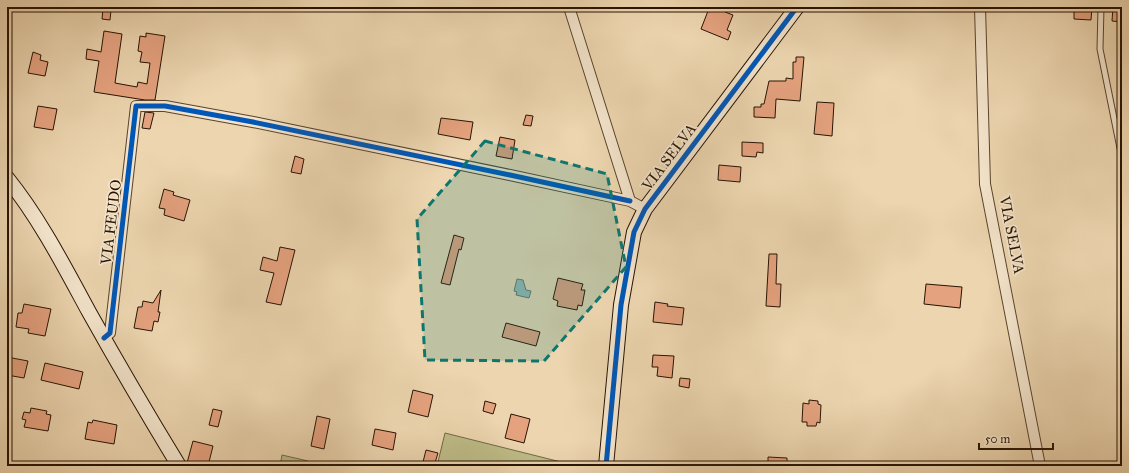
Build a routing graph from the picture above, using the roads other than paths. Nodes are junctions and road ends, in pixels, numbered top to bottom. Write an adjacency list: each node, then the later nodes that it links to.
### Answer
1 (569, 7): 7 (street)
2 (798, 7): 8 (street, VIA SELVA)
3 (980, 7): 12 (street, VIA SELVA)
4 (1101, 7): 5 (lane)
5 (1122, 158)
6 (7, 178): 9 (street)
7 (630, 201): 8 (street); 9 (street, VIA FEUDO)
8 (645, 209): 11 (street, VIA SELVA)
9 (104, 338): 10 (street)
10 (179, 466)
11 (606, 466)
12 (1040, 466)

